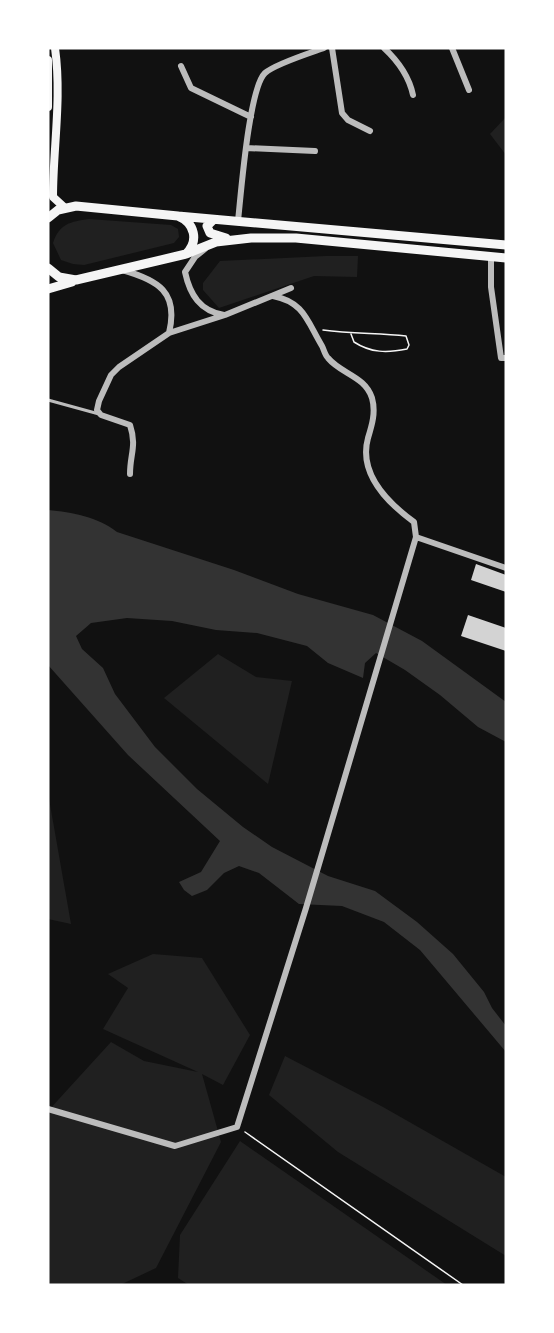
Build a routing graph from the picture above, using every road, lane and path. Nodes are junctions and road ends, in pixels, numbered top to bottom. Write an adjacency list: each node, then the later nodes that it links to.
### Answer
1 (54, 48): 15 (main road)
2 (324, 48): 11 (street)
3 (332, 48): 12 (street)
4 (384, 48): 9 (street)
5 (452, 48): 8 (street)
6 (48, 60): 10 (main road)
7 (181, 66): 11 (street)
8 (469, 90)
9 (413, 95)
10 (48, 107)
11 (251, 117): 13 (street)
12 (370, 131)
13 (246, 148): 14 (street); 20 (street)
14 (315, 151)
15 (50, 200): 16 (main road)
16 (64, 208): 17 (main road); 18 (main road)
17 (178, 216): 19 (main road); 24 (main road)
18 (48, 218)
19 (213, 220): 20 (main road); 21 (main road)
20 (238, 221): 23 (main road)
21 (232, 239): 22 (main road); 25 (main road)
22 (216, 242): 24 (main road); 33 (street)
23 (506, 246)
24 (186, 254): 28 (main road)
25 (491, 256): 26 (main road); 37 (street)
26 (506, 258)
27 (48, 268): 29 (main road)
28 (121, 270): 29 (main road); 35 (street)
29 (76, 280): 31 (main road)
30 (291, 288): 32 (street)
31 (48, 289)
32 (273, 296): 33 (street); 34 (street)
33 (225, 315): 35 (street)
34 (311, 328): 36 (path); 41 (street)
35 (169, 333): 39 (street)
36 (351, 334): 36 (path)
37 (506, 358)
38 (48, 400): 39 (lane)
39 (101, 415): 40 (street)
40 (130, 474)
41 (416, 537): 42 (street); 44 (street)
42 (506, 568)
43 (48, 1109): 44 (street)
44 (237, 1127): 45 (path)
45 (463, 1285)

